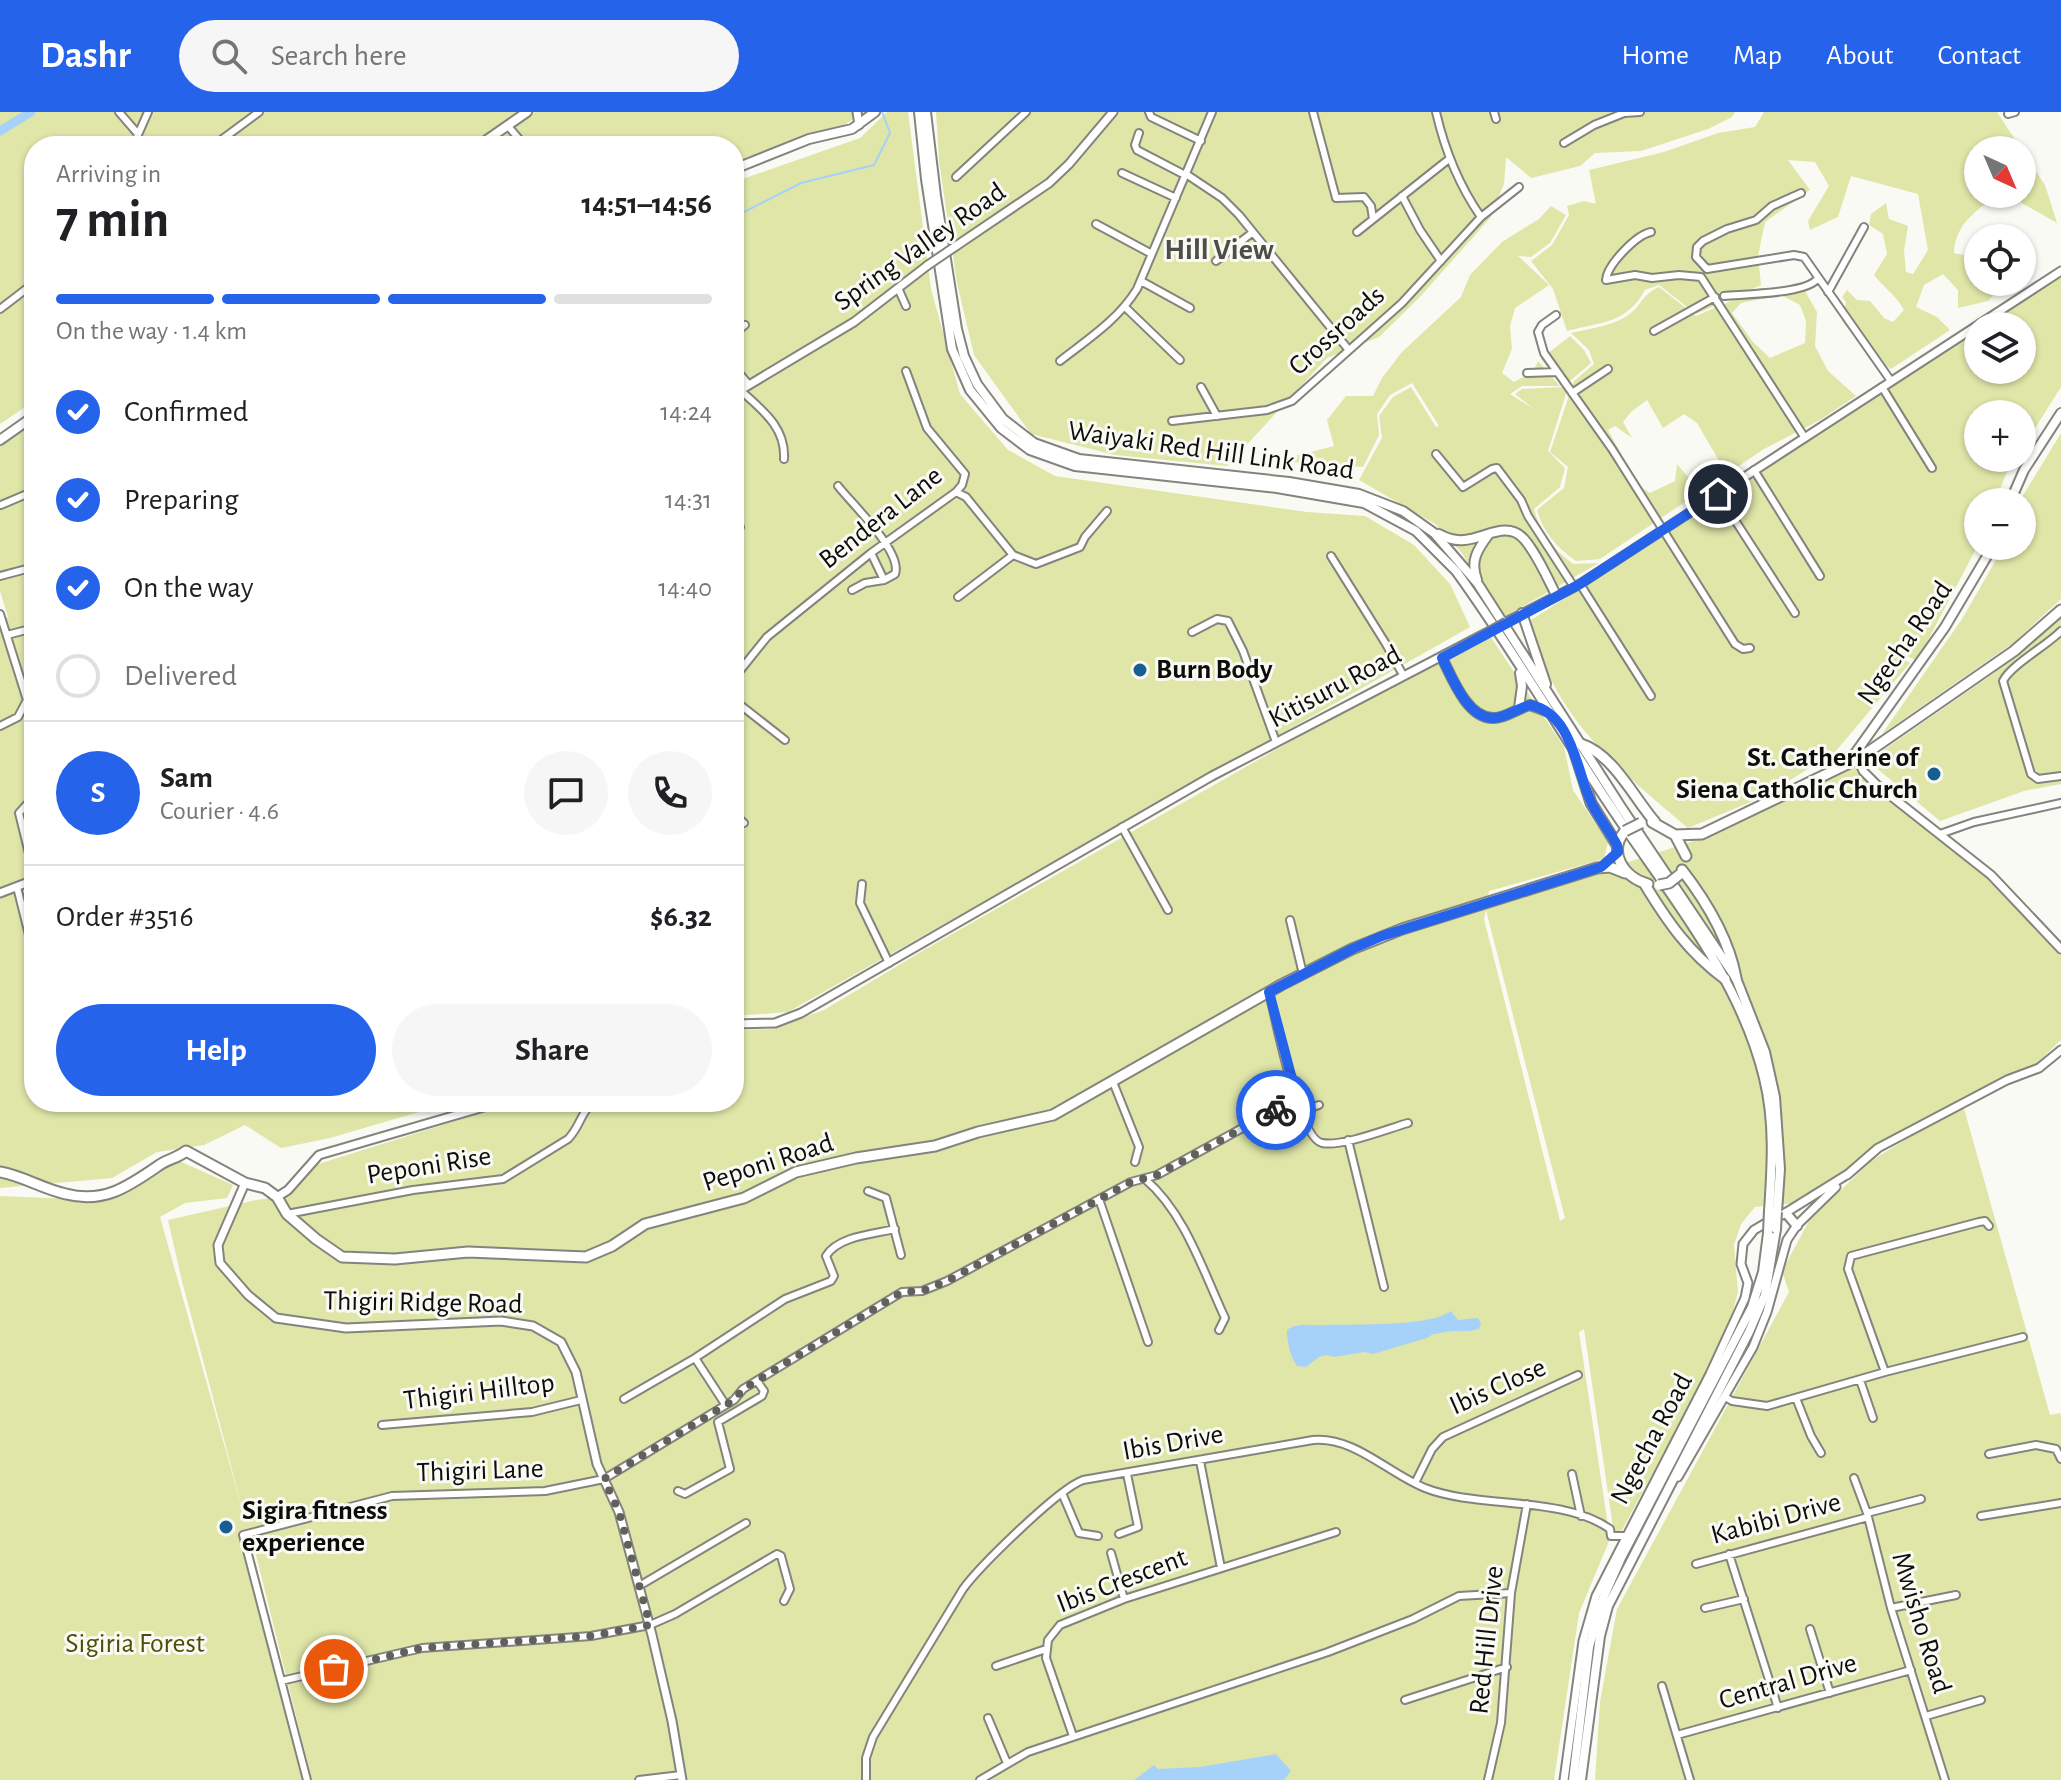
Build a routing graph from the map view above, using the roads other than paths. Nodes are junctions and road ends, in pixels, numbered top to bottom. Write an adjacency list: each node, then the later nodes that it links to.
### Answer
1 (119, 112): 19 (street)
2 (148, 112): 19 (street)
3 (259, 112): 20 (street)
4 (527, 112): 16 (main road)
5 (857, 112): 17 (street)
6 (875, 112): 17 (main road)
7 (919, 112): 117 (main road, Waiyaki Red Hill Link Road)
8 (926, 112): 91 (main road, Waiyaki Red Hill Link Road)
9 (1026, 112): 29 (street)
10 (1113, 112): 47 (street, Spring Valley Road, bridge)
11 (1149, 112): 23 (street)
12 (1212, 112): 23 (street)
13 (1313, 112): 35 (street)
14 (1436, 112): 25 (street)
15 (1640, 112): 24 (street)
16 (507, 125): 21 (main road); 22 (street)
17 (859, 125): 26 (main road)
18 (1139, 133): 28 (street)
19 (138, 134)
20 (227, 136)
21 (492, 136)
22 (516, 136)
23 (1201, 141): 28 (street)
24 (1564, 143)
25 (1449, 159): 32 (street); 34 (street)
26 (744, 165)
27 (1122, 173): 33 (street)
28 (1185, 174): 33 (street); 38 (street)
29 (956, 177)
30 (1519, 187): 34 (street, Crossroads)
31 (1801, 193): 45 (street)
32 (1402, 196): 35 (street); 43 (street)
33 (1176, 198): 41 (street)
34 (1481, 217): 43 (street, Crossroads)
35 (1373, 219): 39 (street)
36 (1096, 224): 41 (street)
37 (1864, 227): 49 (street)
38 (1253, 232): 42 (street); 58 (street)
39 (1357, 232)
40 (1651, 232): 51 (street)
41 (1150, 253): 46 (street)
42 (1216, 261)
43 (1441, 261): 58 (street, Crossroads)
44 (2061, 271): 66 (street, Kitisuru Road)
45 (1818, 278): 49 (street); 50 (street)
46 (1141, 281): 54 (street); 55 (street)
47 (898, 288): 52 (street); 67 (street, Spring Valley Road)
48 (24, 290): 53 (street)
49 (1828, 292): 66 (street)
50 (1724, 296)
51 (1715, 297): 57 (street); 77 (street)
52 (906, 306)
53 (1, 307)
54 (1125, 307): 59 (street); 60 (street)
55 (1190, 308)
56 (1556, 315): 63 (street)
57 (1654, 331)
58 (1348, 349): 74 (street, Crossroads)
59 (1180, 360)
60 (1060, 361)
61 (1608, 369): 71 (street)
62 (906, 371): 85 (street, Bendera Lane)
63 (1557, 372): 64 (street); 71 (street)
64 (1527, 373)
65 (744, 379): 67 (street)
66 (1891, 381): 69 (street, Kitisuru Road)
67 (749, 385): 70 (street, Spring Valley Road)
68 (1201, 387): 74 (street)
69 (1882, 387): 77 (street, Kitisuru Road); 81 (street)
70 (744, 388)
71 (1572, 393): 90 (street)
72 (744, 398): 80 (street)
73 (2061, 413): 84 (main road)
74 (1217, 416): 75 (street, Crossroads)
75 (1172, 421)
76 (24, 423): 78 (main road)
77 (1805, 438): 82 (street, Kitisuru Road)
78 (0, 440)
79 (1436, 454): 103 (street)
80 (784, 459)
81 (1932, 468)
82 (1754, 470): 86 (street, Kitisuru Road); 100 (street)
83 (838, 486): 93 (street)
84 (2016, 488)
85 (956, 492): 93 (street, Bendera Lane); 95 (street)
86 (1718, 494): 90 (street, Kitisuru Road); 109 (street)
87 (24, 495): 88 (street)
88 (1, 505)
89 (1107, 511): 95 (street)
90 (1664, 529): 103 (street, Kitisuru Road); 115 (street)
91 (1434, 533): 92 (main road); 102 (main road, Waiyaki Red Hill Link Road)
92 (1489, 534): 102 (main road); 105 (main road)
93 (887, 544): 94 (street, Bendera Lane); 101 (street)
94 (871, 553): 101 (street); 118 (street, Bendera Lane)
95 (1013, 555): 106 (street)
96 (1331, 556): 119 (street)
97 (1985, 560): 131 (main road, Ngecha Road)
98 (24, 570): 99 (street)
99 (0, 576)
100 (1820, 576)
101 (884, 580): 104 (street)
102 (1478, 584): 121 (main road, Waiyaki Red Hill Link Road)
103 (1577, 585): 105 (street, Kitisuru Road); 122 (street)
104 (852, 590)
105 (1556, 595): 108 (street, Kitisuru Road)
106 (958, 597)
107 (2061, 610): 131 (main road)
108 (1522, 613): 116 (street, Kitisuru Road, bridge); 121 (main road)
109 (1795, 613)
110 (0, 614): 114 (street)
111 (24, 631): 114 (street)
112 (2061, 631): 132 (street)
113 (1192, 632): 129 (street)
114 (7, 635): 120 (street)
115 (1750, 648)
116 (1442, 658): 119 (street, Kitisuru Road); 125 (main road)
117 (1518, 665): 125 (main road); 126 (main road, Waiyaki Red Hill Link Road)
118 (744, 666)
119 (1403, 675): 129 (street, Kitisuru Road)
120 (24, 690)
121 (1549, 696): 130 (main road, Waiyaki Red Hill Link Road)
122 (1651, 696)
123 (24, 706): 127 (street)
124 (744, 708): 128 (street)
125 (1519, 708): 126 (main road)
126 (1550, 712): 130 (main road, Waiyaki Red Hill Link Road)
127 (0, 726)
128 (785, 740)
129 (1276, 742): 136 (street, Kitisuru Road)
130 (1577, 746): 135 (main road); 141 (main road); 157 (main road, Waiyaki Red Hill Link Road); 158 (main road, Waiyaki Red Hill Link Road)
131 (1853, 760): 138 (main road); 139 (street)
132 (2061, 776)
133 (2061, 803): 139 (street)
134 (24, 807): 137 (street)
135 (1655, 822): 140 (main road); 141 (main road, bridge)
136 (1122, 827): 151 (street); 155 (street, Kitisuru Road)
137 (24, 833)
138 (1702, 834): 140 (main road); 142 (main road)
139 (1940, 834): 154 (street)
140 (1675, 835): 142 (main road)
141 (1618, 849): 143 (main road, Peponi Road); 145 (main road)
142 (1686, 856): 144 (main road)
143 (1601, 867): 145 (main road); 156 (main road, Peponi Road)
144 (1681, 872): 146 (main road, bridge); 157 (main road)
145 (1625, 873): 146 (main road)
146 (1644, 883): 158 (main road)
147 (24, 884): 149 (street)
148 (862, 884): 155 (street)
149 (17, 887): 150 (street); 152 (street)
150 (0, 893)
151 (1168, 910)
152 (24, 915)
153 (1290, 920): 156 (street)
154 (2061, 949)
155 (889, 963): 160 (street, Kitisuru Road)
156 (1303, 974): 159 (main road, Peponi Road)
157 (1736, 978): 178 (main road, Waiyaki Red Hill Link Road)
158 (1725, 979): 178 (main road, Waiyaki Red Hill Link Road)
159 (1269, 992): 162 (main road, Peponi Road); 163 (street)
160 (744, 1024)
161 (2061, 1050): 172 (street, Ngecha Road)
162 (1113, 1082): 170 (street); 179 (main road, Peponi Road)
163 (1297, 1098): 165 (street); 173 (street)
164 (1319, 1105): 165 (street)
165 (1301, 1111): 169 (street)
166 (467, 1112): 176 (street)
167 (585, 1112): 179 (street, Peponi Rise)
168 (1408, 1123): 169 (street)
169 (1348, 1140): 184 (street)
170 (1135, 1162)
171 (0, 1172): 174 (main road)
172 (1848, 1174): 178 (street, Ngecha Road); 180 (street, Ngecha Road)
173 (1145, 1179): 177 (street); 186 (street)
174 (245, 1183): 176 (main road); 197 (street, Thigiri Ridge Road)
175 (868, 1191): 182 (street)
176 (277, 1197): 179 (main road, Peponi Road)
177 (1099, 1199): 188 (street); 193 (street)
178 (1777, 1212): 180 (main road); 185 (main road, bridge); 205 (street, Ngecha Road)
179 (287, 1214)
180 (1797, 1226): 194 (street, Ngecha Road)
181 (1989, 1226): 190 (street)
182 (895, 1229): 183 (street); 189 (street)
183 (901, 1255)
184 (1384, 1287)
185 (1756, 1307): 205 (main road); 212 (main road)
186 (1219, 1330)
187 (2023, 1337): 190 (street)
188 (1148, 1342)
189 (695, 1358): 196 (street); 198 (street)
190 (1885, 1372): 192 (street)
191 (1578, 1375): 210 (street, Ibis Close)
192 (1860, 1380): 195 (street); 199 (street)
193 (757, 1381): 198 (street); 211 (street)
194 (1725, 1397): 195 (street); 212 (street, Ngecha Road)
195 (1796, 1398): 201 (street)
196 (624, 1399)
197 (581, 1400): 200 (street, Thigiri Hilltop); 209 (street, Thigiri Ridge Road)
198 (725, 1404): 209 (street)
199 (1873, 1418)
200 (382, 1425)
201 (1821, 1453)
202 (1989, 1454): 203 (street)
203 (2061, 1459)
204 (1200, 1461): 206 (street, Ibis Drive); 210 (street, Ibis Drive); 230 (street, Ibis Crescent)
205 (1665, 1468): 225 (street, Ngecha Road); 263 (main road)
206 (1127, 1474): 213 (street, Ibis Drive); 222 (street)
207 (1572, 1474): 218 (street)
208 (1854, 1478): 217 (street, Mwisho Road)
209 (604, 1479): 231 (street, Thigiri Ridge Road); 245 (street, Thigiri Lane)
210 (1415, 1483): 216 (street, Ibis Drive)
211 (678, 1491)
212 (1667, 1491): 264 (main road)
213 (1062, 1493): 223 (street); 259 (street, Ibis Drive)
214 (1921, 1499): 217 (street, Kabibi Drive)
215 (2061, 1503): 219 (street)
216 (1527, 1504): 218 (street, Ibis Drive); 232 (street, Red Hill Drive)
217 (1867, 1515): 228 (street, Kabibi Drive); 238 (street, Mwisho Road)
218 (1581, 1516): 224 (street, Ibis Drive)
219 (1981, 1516)
220 (746, 1523): 231 (street)
221 (1336, 1532): 230 (street, Ibis Crescent)
222 (1119, 1534)
223 (1098, 1536)
224 (1611, 1536): 225 (street); 226 (street)
225 (1626, 1536): 226 (street, Ngecha Road)
226 (1619, 1548): 262 (street, Ngecha Road)
227 (1111, 1553): 234 (street)
228 (1729, 1554): 229 (street, Kabibi Drive); 235 (street)
229 (1696, 1564)
230 (1221, 1568): 234 (street, Ibis Crescent)
231 (639, 1586): 239 (street, Thigiri Ridge Road)
232 (1511, 1593): 243 (street, Red Hill Drive); 254 (street)
233 (1956, 1595): 238 (street)
234 (1124, 1599): 241 (street, Ibis Crescent)
235 (1744, 1599): 237 (street); 250 (street)
236 (784, 1601): 239 (street)
237 (1705, 1608)
238 (1891, 1608): 244 (street, Mwisho Road)
239 (650, 1625): 245 (street); 256 (street, Thigiri Ridge Road)
240 (1810, 1629): 247 (street)
241 (1046, 1649): 242 (street); 254 (street, Ibis Crescent)
242 (996, 1666)
243 (1507, 1667): 248 (street); 261 (street, Red Hill Drive)
244 (1911, 1670): 247 (street, Central Drive); 251 (street, Mwisho Road)
245 (281, 1681): 257 (street)
246 (1662, 1686): 253 (street)
247 (1830, 1693): 250 (street, Central Drive)
248 (1405, 1700)
249 (1981, 1700): 251 (street)
250 (1778, 1708): 253 (street, Central Drive)
251 (1926, 1716): 266 (street, Mwisho Road)
252 (988, 1718): 255 (street)
253 (1677, 1735): 265 (street)
254 (1073, 1736): 255 (street)
255 (1007, 1763): 260 (street)
256 (681, 1777): 258 (street)
257 (307, 1780)
258 (639, 1780)
259 (866, 1780)
260 (980, 1780)
261 (1488, 1780)
262 (1564, 1780)
263 (1573, 1780)
264 (1581, 1780)
265 (1690, 1780)
266 (1945, 1780)

